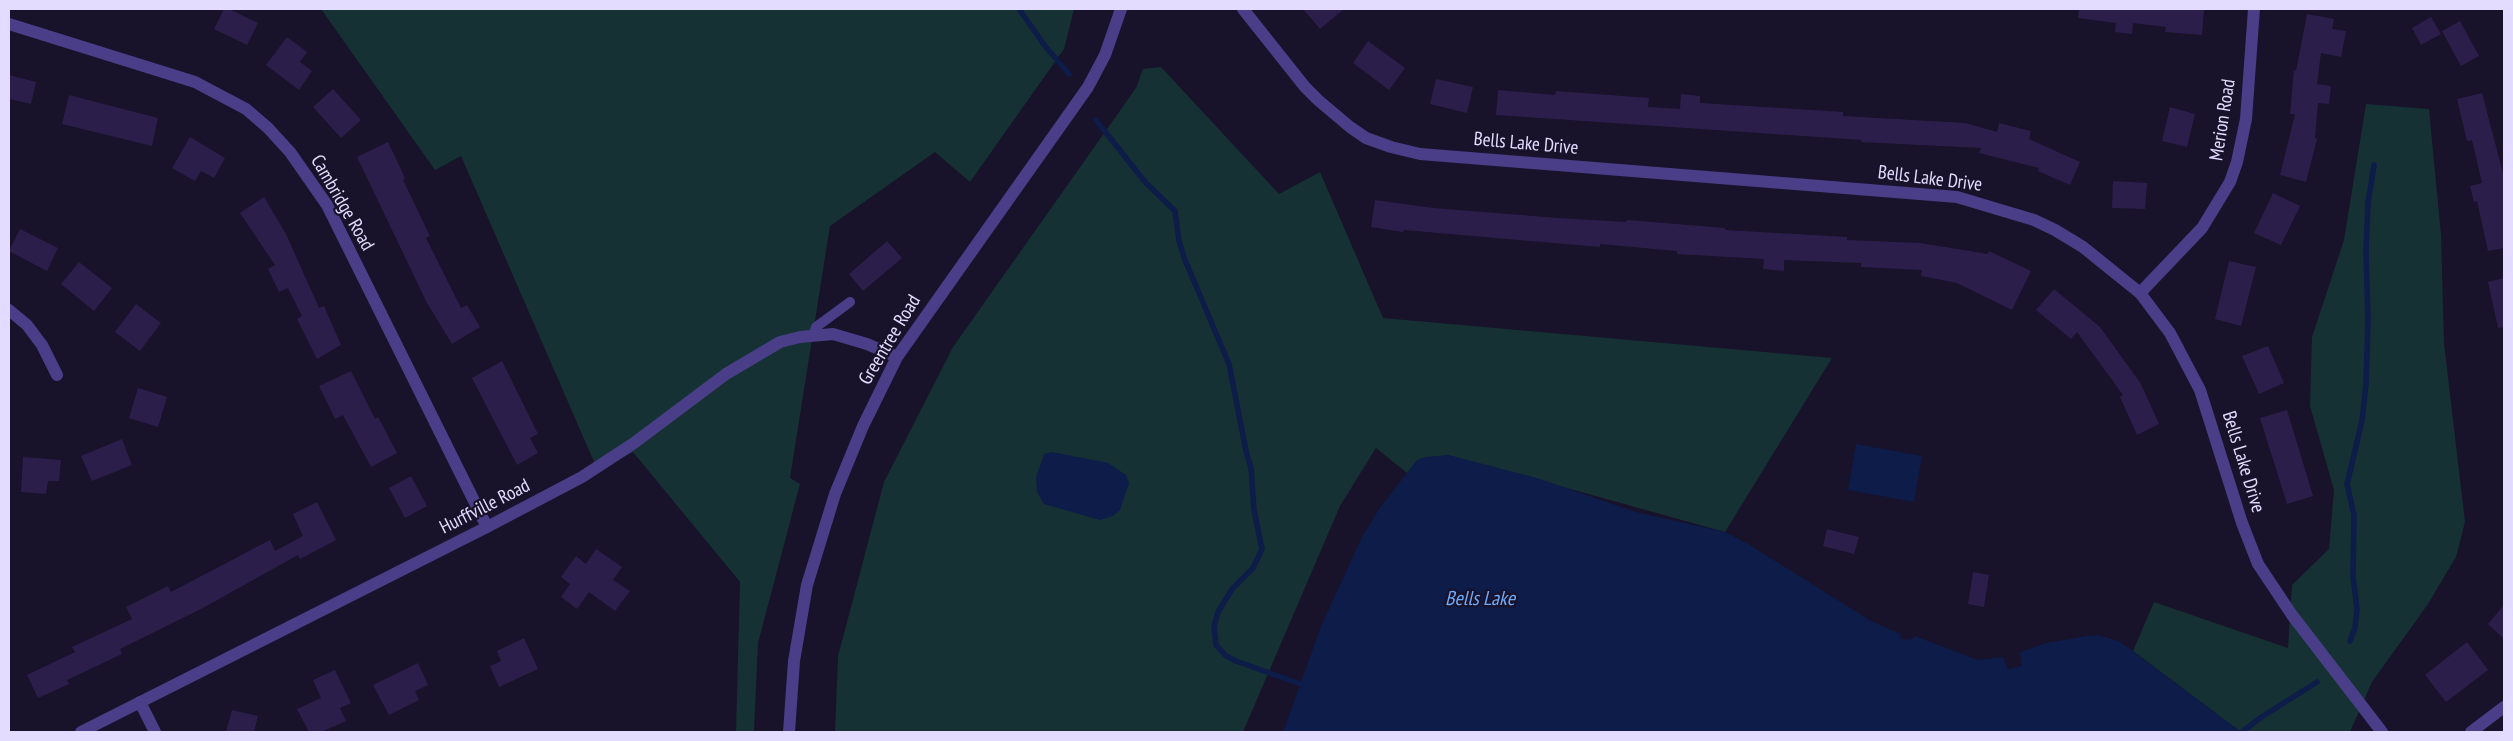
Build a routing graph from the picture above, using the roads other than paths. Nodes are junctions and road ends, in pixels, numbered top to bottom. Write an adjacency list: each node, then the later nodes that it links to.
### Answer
1 (1121, 9): 9 (street, Greentree Road)
2 (1243, 9): 5 (street, Bells Lake Drive)
3 (2254, 9): 5 (street, Merion Road)
4 (9, 24): 11 (street, Cambridge Road)
5 (2140, 293): 17 (street, Bells Lake Drive)
6 (850, 302): 8 (lane)
7 (9, 310): 10 (street)
8 (814, 334): 9 (street, Hurffville Road); 11 (street, Hurffville Road)
9 (897, 358): 16 (street, Greentree Road)
10 (57, 375)
11 (488, 527): 12 (street, Hurffville Road)
12 (140, 702): 14 (street, Hurffville Road); 15 (street)
13 (2504, 707): 18 (street)
14 (81, 732)
15 (155, 732)
16 (789, 732)
17 (2382, 732)
18 (2471, 732)

